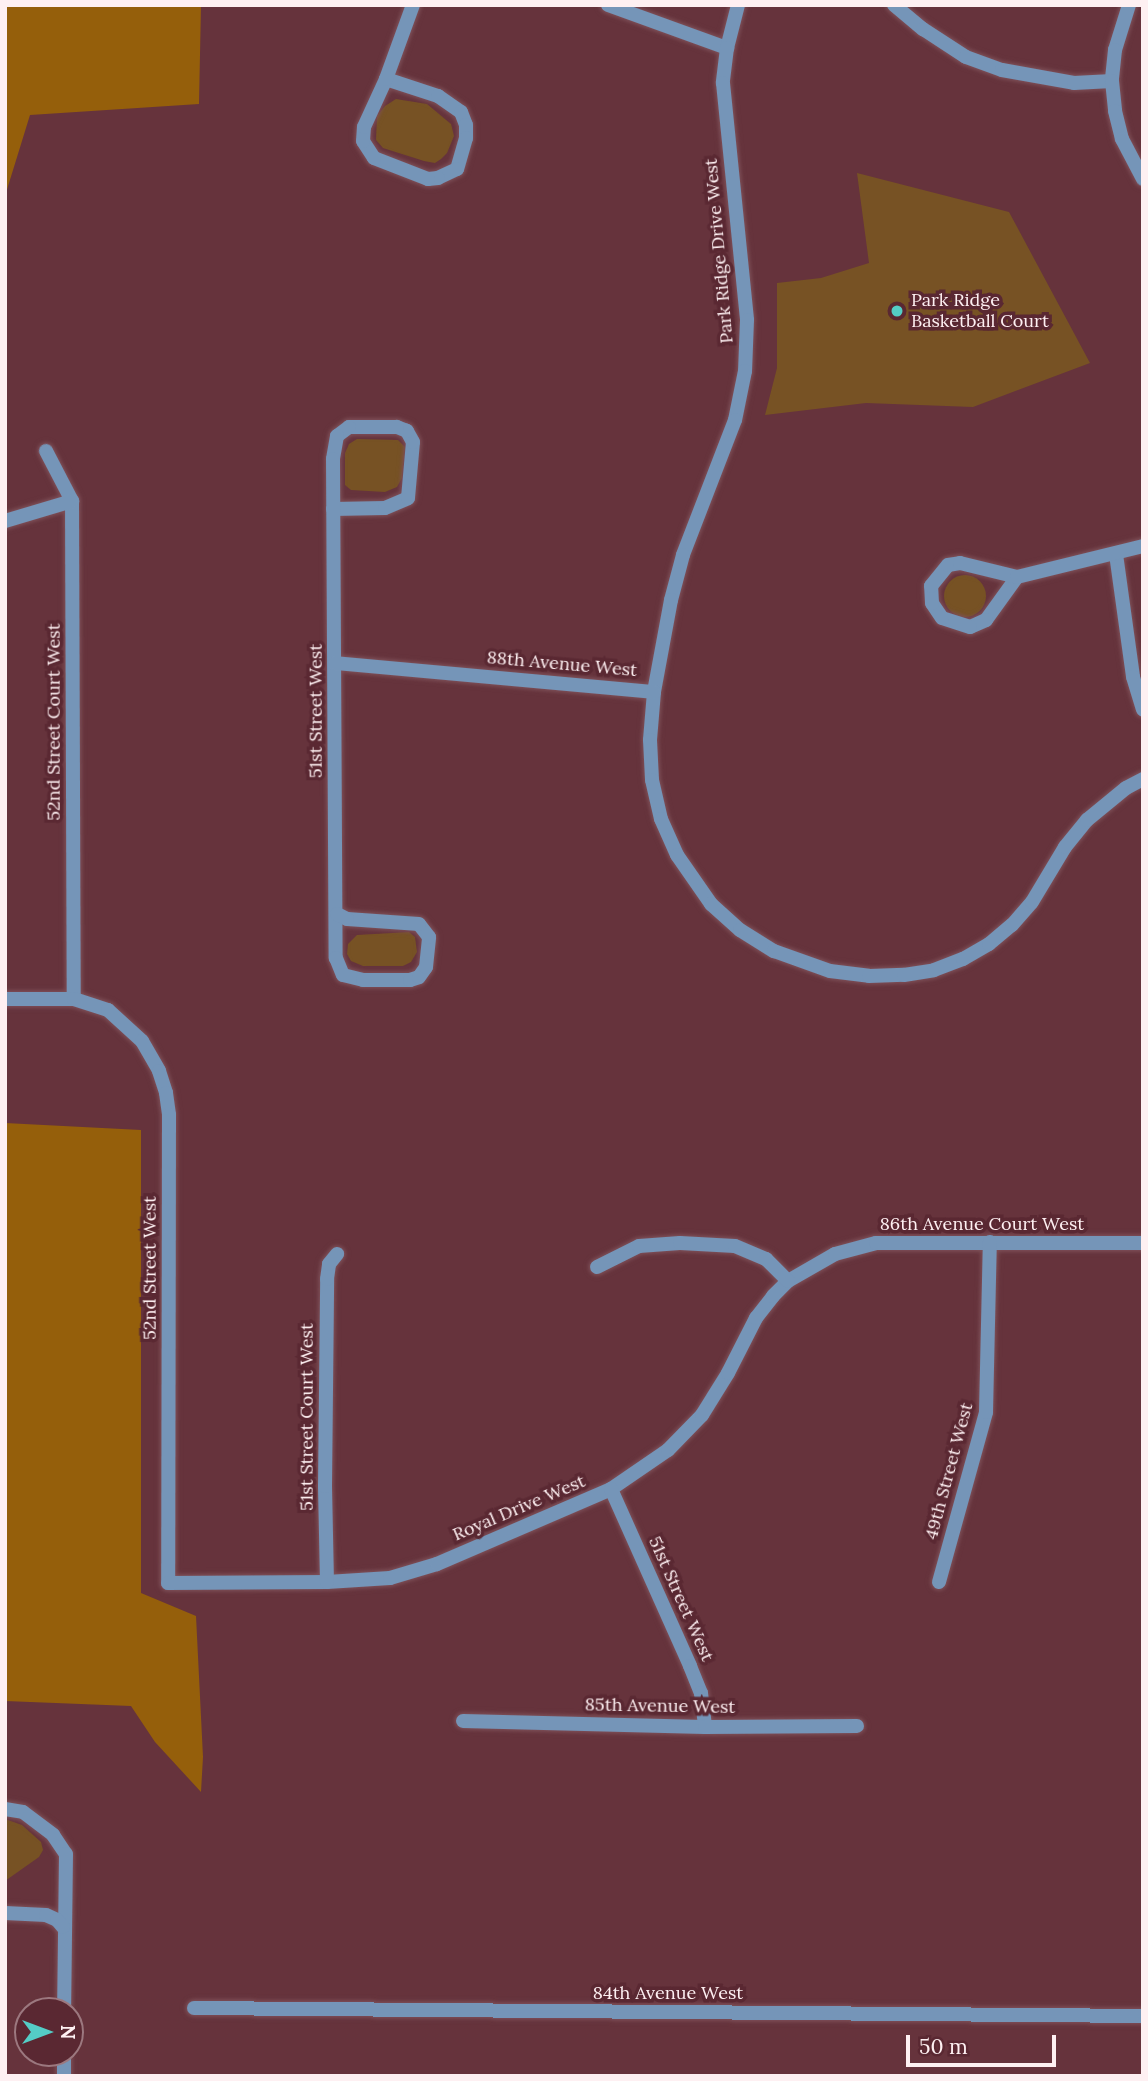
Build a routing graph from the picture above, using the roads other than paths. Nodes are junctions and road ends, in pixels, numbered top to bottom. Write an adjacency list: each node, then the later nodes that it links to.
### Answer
1 (412, 5): 7 (street)
2 (608, 5): 6 (street)
3 (738, 5): 6 (street, Park Ridge Drive West)
4 (894, 5): 8 (street)
5 (1129, 5): 8 (street)
6 (727, 48): 18 (street, Park Ridge Drive West)
7 (386, 79): 7 (street)
8 (1112, 81): 9 (street)
9 (1143, 179)
10 (46, 452): 11 (street, 52nd Street Court West)
11 (72, 501): 13 (street); 23 (street, 52nd Street Court West)
12 (333, 509): 12 (street, 51st Street West); 17 (street, 51st Street West)
13 (5, 521)
14 (1143, 545): 15 (street)
15 (1116, 554): 16 (street); 19 (street)
16 (1017, 577): 16 (street)
17 (335, 663): 18 (street, 88th Avenue West); 21 (street, 51st Street West)
18 (654, 692): 20 (street, 88th Avenue West)
19 (1143, 709)
20 (1143, 779)
21 (337, 914): 21 (street, 51st Street West)
22 (5, 999): 23 (street, 52nd Street West)
23 (74, 999): 32 (street, 52nd Street West)
24 (990, 1242): 25 (street, 86th Avenue Court West); 28 (street, 86th Avenue Court West); 31 (street, 49th Street West)
25 (1143, 1244)
26 (337, 1254): 30 (street, 51st Street Court West)
27 (597, 1267): 28 (street)
28 (788, 1282): 29 (street, Royal Drive West)
29 (611, 1489): 30 (street, Royal Drive West); 35 (street, 51st Street West)
30 (327, 1582): 32 (street, Royal Drive West)
31 (939, 1582)
32 (168, 1583)
33 (463, 1721): 35 (street, 85th Avenue West)
34 (857, 1726): 35 (street, 85th Avenue West)
35 (705, 1727)
36 (5, 1809): 38 (street)
37 (5, 1913): 38 (street)
38 (64, 1927): 39 (street)
39 (64, 1997)
40 (194, 2008): 41 (street, 84th Avenue West)
41 (1143, 2016)

